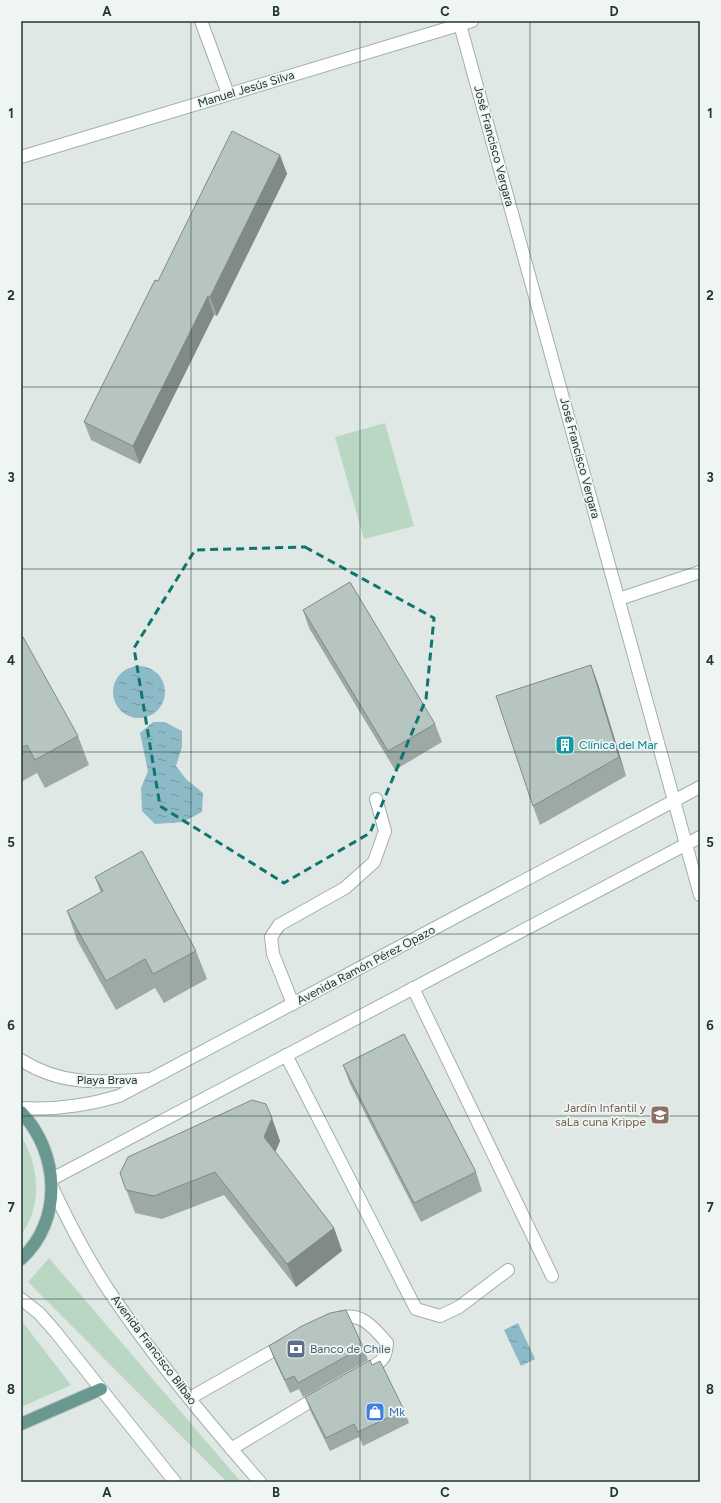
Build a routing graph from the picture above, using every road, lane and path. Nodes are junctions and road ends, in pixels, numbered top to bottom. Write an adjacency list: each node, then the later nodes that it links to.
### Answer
1 (201, 21): 3 (main road)
2 (464, 22): 3 (main road, Manuel Jesús Silva); 6 (main road, José Francisco Vergara)
3 (228, 94): 4 (main road, Manuel Jesús Silva)
4 (21, 157)
5 (700, 572): 6 (main road)
6 (619, 599): 9 (main road, José Francisco Vergara)
7 (700, 788): 9 (main road, Avenida Ramón Pérez Opazo)
8 (376, 799): 14 (main road)
9 (675, 801): 11 (main road, José Francisco Vergara); 14 (main road, Avenida Ramón Pérez Opazo)
10 (700, 837): 11 (main road)
11 (686, 844): 12 (main road, José Francisco Vergara); 13 (main road)
12 (700, 895)
13 (413, 988): 15 (main road); 23 (main road)
14 (293, 1004): 17 (main road, Avenida Ramón Pérez Opazo)
15 (286, 1056): 20 (main road); 22 (main road)
16 (21, 1060): 17 (main road, Playa Brava)
17 (150, 1079): 18 (main road, Avenida Ramón Pérez Opazo)
18 (21, 1108)
19 (21, 1112): 20 (main road)
20 (52, 1183): 21 (main road); 30 (main road, Avenida Francisco Bilbao)
21 (21, 1259)
22 (508, 1270)
23 (552, 1276)
24 (21, 1299): 28 (main road)
25 (319, 1326): 27 (main road)
26 (292, 1340): 30 (main road)
27 (356, 1376)
28 (101, 1388): 31 (main road); 33 (main road)
29 (330, 1390): 32 (main road)
30 (190, 1398): 32 (main road, Avenida Francisco Bilbao)
31 (21, 1424)
32 (231, 1449): 34 (main road, Avenida Francisco Bilbao)
33 (175, 1482)
34 (260, 1482)

